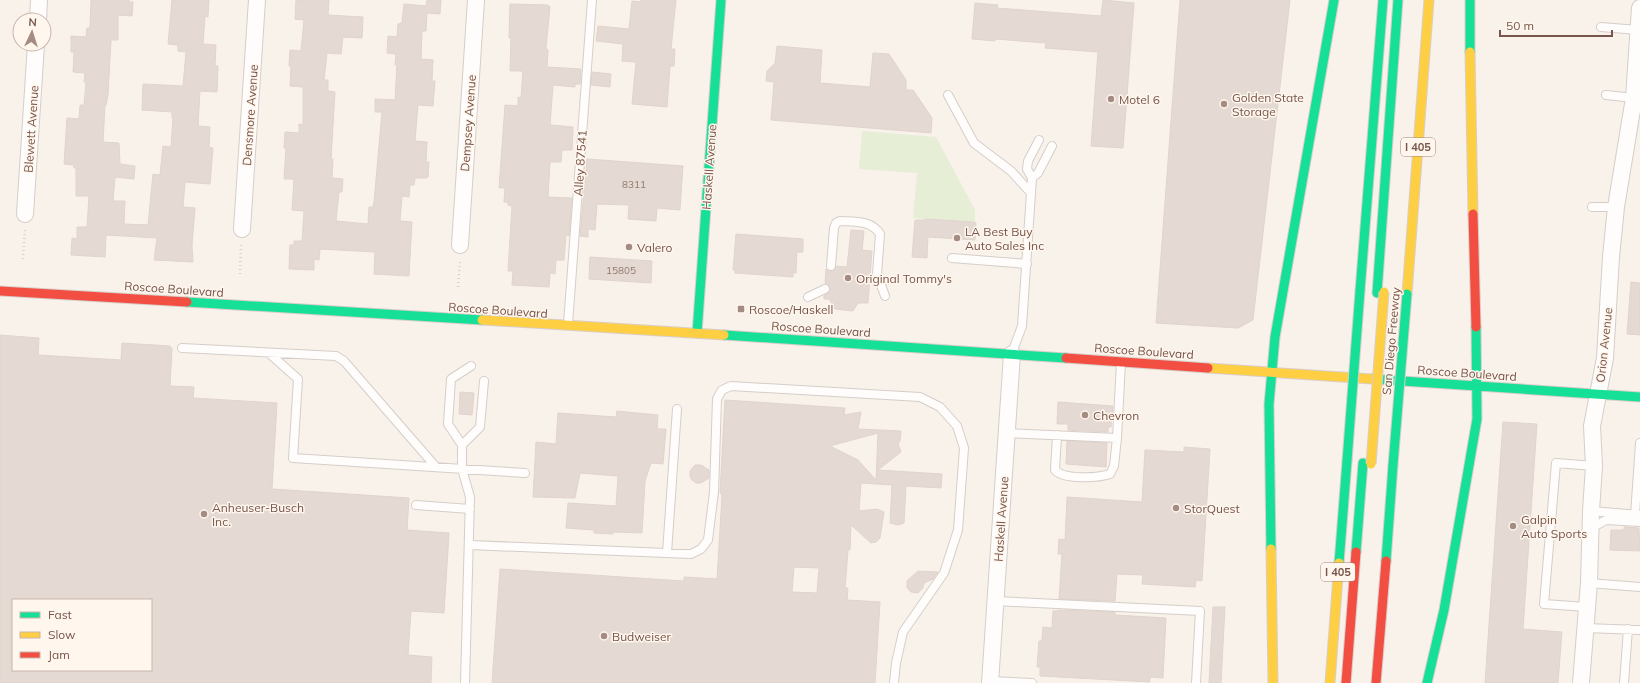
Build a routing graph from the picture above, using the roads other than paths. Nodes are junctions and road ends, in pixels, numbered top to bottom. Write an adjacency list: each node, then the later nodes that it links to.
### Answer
1 (39, 0): 13 (street)
2 (257, 0): 28 (street, Densmore Avenue)
3 (476, 0): 29 (street, Dempsey Avenue)
4 (592, 0): 38 (lane, Alley 87541)
5 (721, 0): 39 (main road, Haskell Avenue)
6 (1334, 0): 45 (main road)
7 (1383, 0): 82 (main road, I 405, bridge)
8 (1398, 0): 35 (main road)
9 (1407, 0): 35 (main road)
10 (1429, 0): 85 (main road, San Diego Freeway / I 405, bridge)
11 (1470, 0): 47 (main road)
12 (1640, 8): 14 (street, Orion Avenue)
13 (38, 12)
14 (1640, 14): 16 (street, Orion Avenue)
15 (1601, 27): 16 (lane)
16 (1638, 30): 18 (street, Orion Avenue)
17 (35, 52): 27 (street, Blewett Avenue)
18 (1636, 90): 20 (lane); 26 (street, Orion Avenue)
19 (948, 95): 24 (lane)
20 (1606, 95)
21 (1039, 140): 23 (lane)
22 (1052, 146): 23 (lane)
23 (1032, 178): 24 (lane)
24 (1031, 193): 31 (lane)
25 (1592, 207): 26 (lane)
26 (1616, 208): 48 (street, Orion Avenue)
27 (25, 214)
28 (242, 229)
29 (460, 245)
30 (952, 258): 31 (lane)
31 (1026, 264): 42 (lane)
32 (831, 266): 36 (lane)
33 (825, 289): 37 (lane)
34 (0, 291): 38 (main road, Roscoe Boulevard)
35 (1380, 292): 56 (main road, bridge)
36 (885, 296)
37 (808, 297)
38 (568, 326): 39 (main road, Roscoe Boulevard)
39 (698, 333): 42 (main road, Roscoe Boulevard)
40 (182, 348): 41 (lane)
41 (270, 354): 58 (lane); 58 (lane)
42 (1012, 354): 43 (main road, Roscoe Boulevard); 51 (street, Haskell Avenue)
43 (1121, 362): 45 (main road, Roscoe Boulevard); 53 (lane)
44 (471, 366): 55 (lane)
45 (1272, 372): 47 (main road, Roscoe Boulevard); 81 (main road)
46 (484, 380): 55 (lane)
47 (1478, 386): 48 (main road, Roscoe Boulevard); 86 (main road)
48 (1598, 396): 49 (main road, Roscoe Boulevard); 57 (street, Orion Avenue)
49 (1640, 397)
50 (677, 409): 68 (lane)
51 (1007, 433): 52 (lane); 71 (street, Haskell Avenue)
52 (1057, 435): 53 (lane); 53 (lane)
53 (1117, 438)
54 (1640, 443): 64 (lane)
55 (462, 445): 59 (lane)
56 (1367, 463): 83 (main road); 84 (main road)
57 (1594, 466): 63 (street, Orion Avenue); 72 (lane)
58 (436, 468): 59 (lane)
59 (462, 469): 60 (lane); 62 (lane)
60 (525, 473)
61 (416, 505): 62 (lane)
62 (470, 509): 67 (lane)
63 (1590, 511): 64 (lane); 66 (street, Orion Avenue)
64 (1637, 515)
65 (1640, 522): 66 (lane)
66 (1590, 529): 69 (street, Orion Avenue)
67 (470, 545): 68 (lane); 77 (lane)
68 (666, 553): 78 (lane)
69 (1589, 583): 70 (lane); 72 (street, Orion Avenue)
70 (1637, 586)
71 (995, 601): 76 (street, Haskell Avenue); 80 (lane)
72 (1587, 607): 73 (street, Orion Avenue)
73 (1585, 628): 74 (lane); 87 (street, Orion Avenue)
74 (1628, 629): 75 (lane); 88 (lane)
75 (1640, 630)
76 (990, 682): 79 (lane)
77 (465, 683)
78 (894, 683)
79 (1032, 683)
80 (1196, 683)
81 (1273, 683)
82 (1330, 683)
83 (1346, 683)
84 (1354, 683)
85 (1376, 683)
86 (1427, 683)
87 (1581, 683)
88 (1624, 683)

